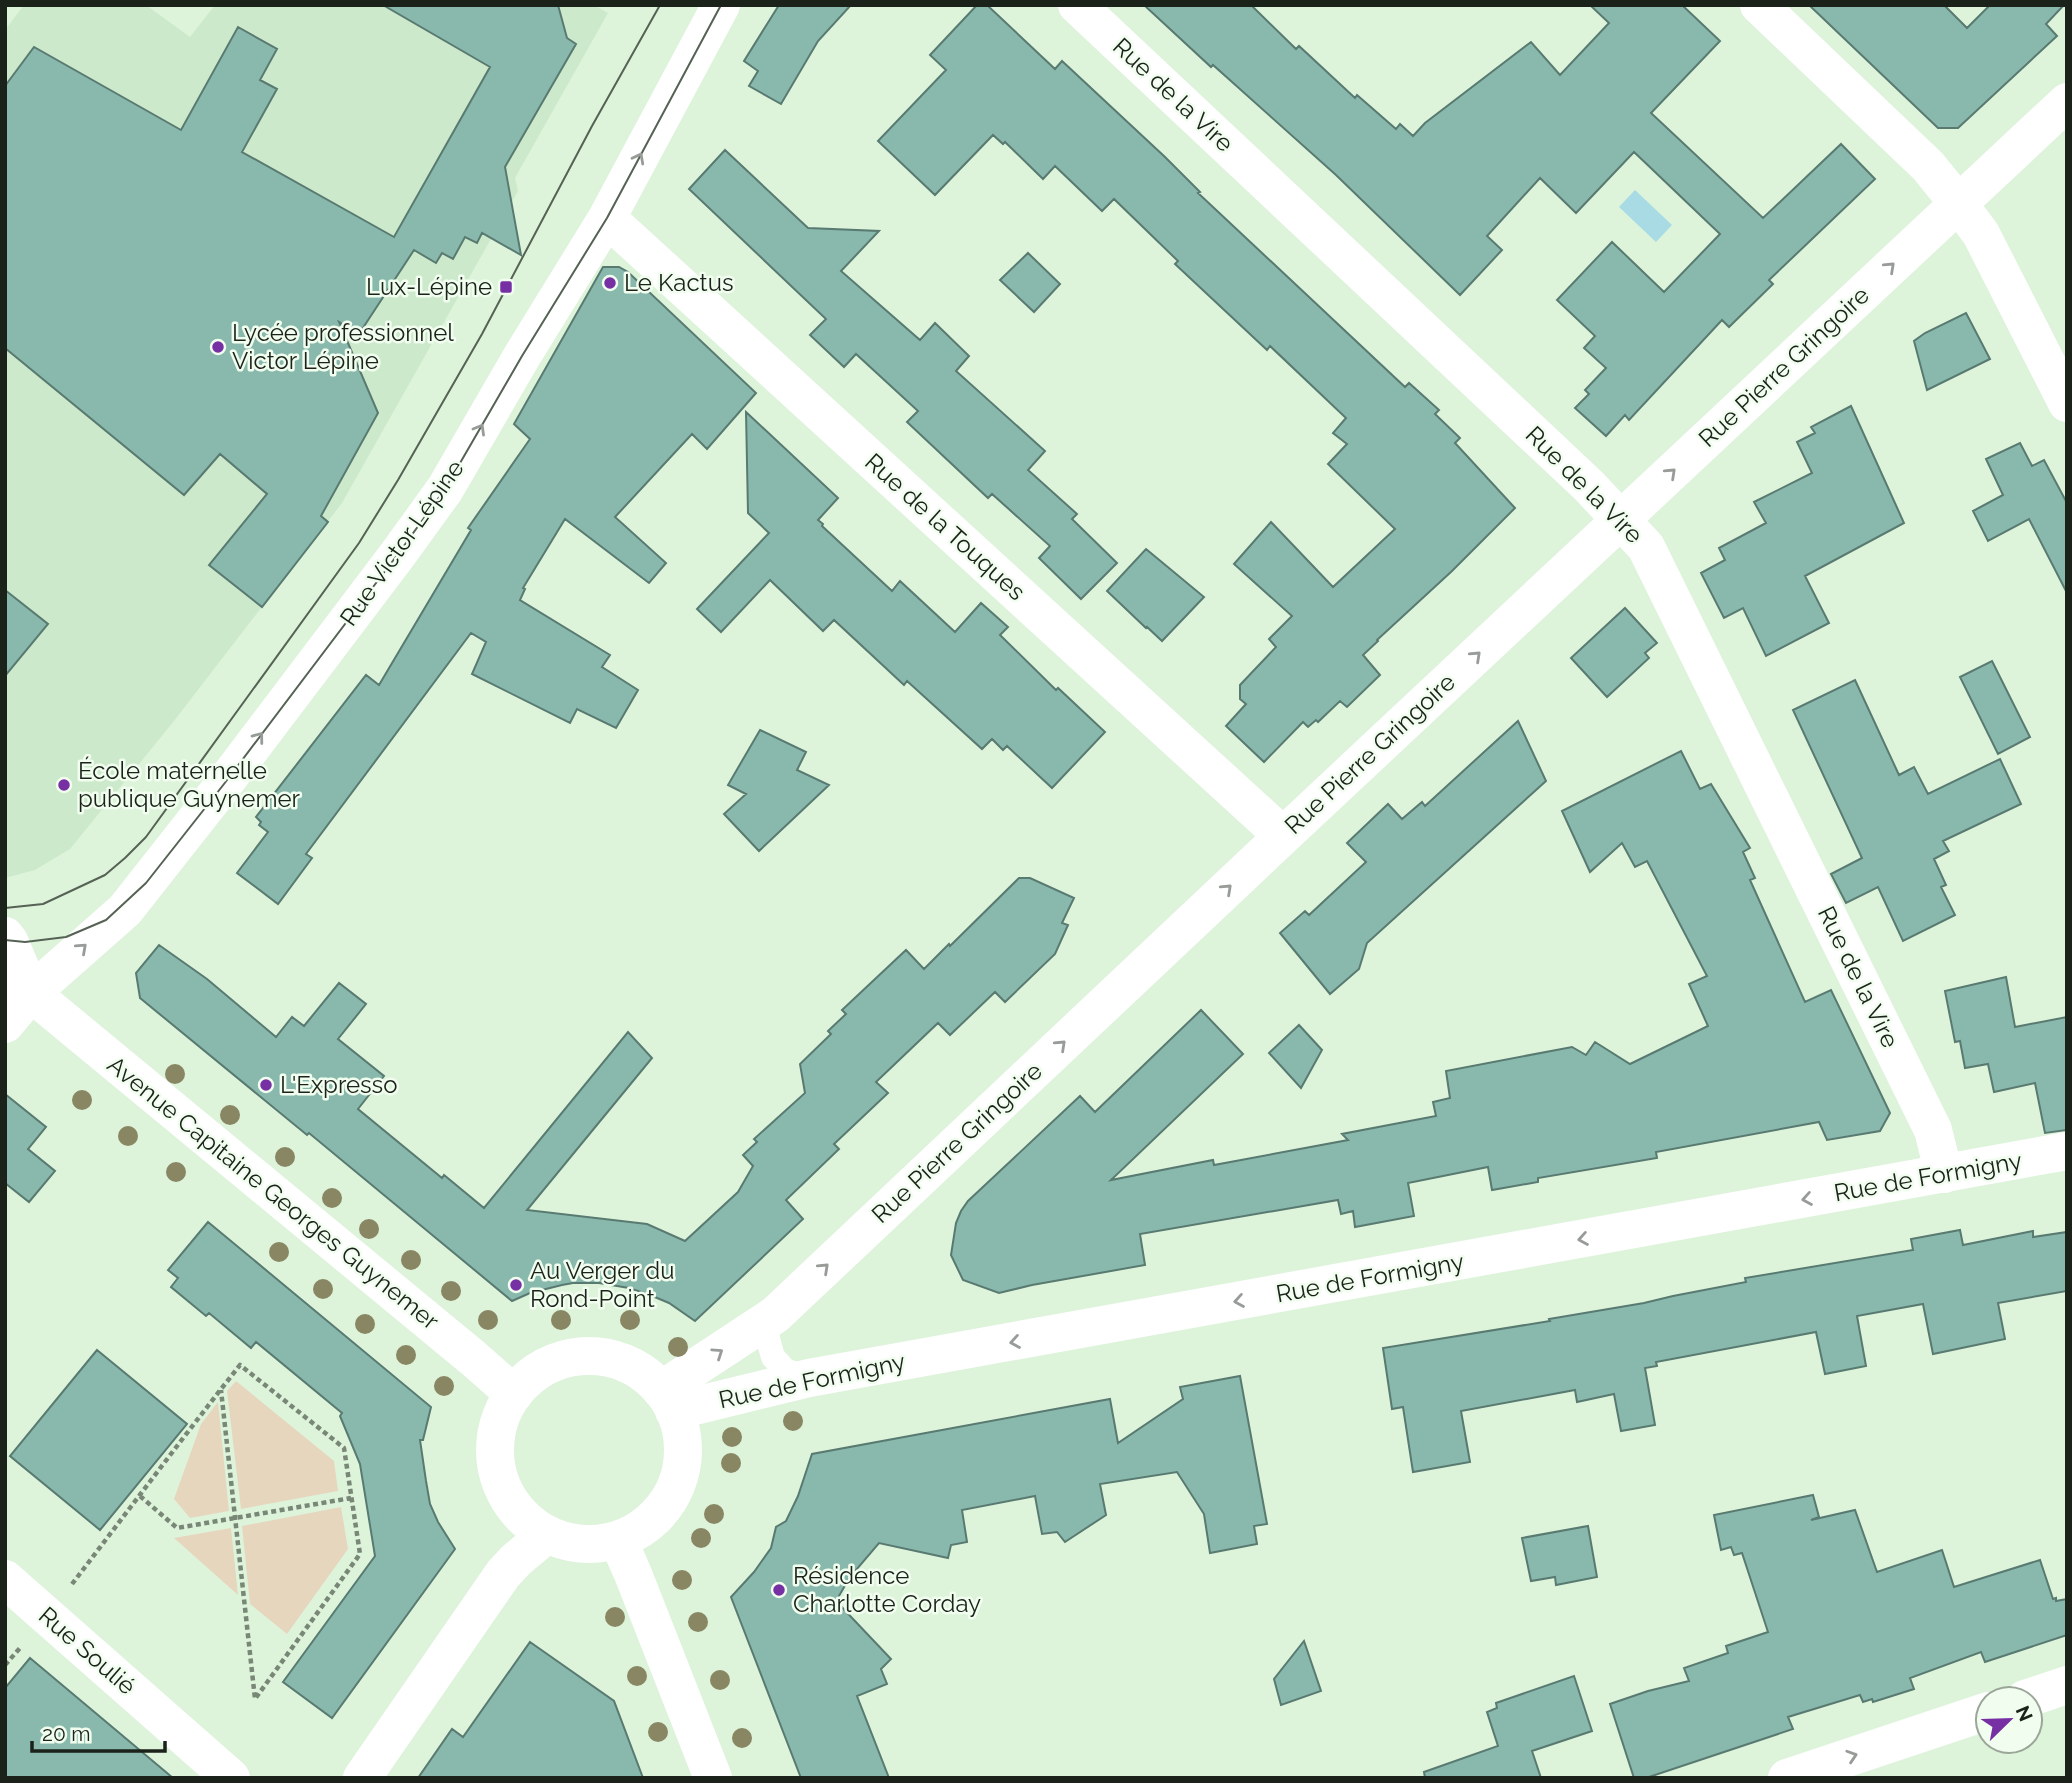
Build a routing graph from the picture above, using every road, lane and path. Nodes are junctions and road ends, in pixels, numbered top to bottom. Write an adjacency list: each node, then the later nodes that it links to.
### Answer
1 (721, 5): 6 (street, Rue Victor Lépine, one-way to 1)
2 (1077, 5): 8 (street, Rue de la Vire)
3 (1759, 5): 5 (street)
4 (2067, 102): 5 (street, Rue Pierre Gringoire)
5 (1958, 203): 7 (street); 8 (street, Rue Pierre Gringoire, one-way to 5)
6 (607, 218): 9 (street, Rue de la Touques); 11 (street, Rue Victor Lépine, one-way to 6)
7 (2067, 403)
8 (1621, 520): 9 (street, Rue Pierre Gringoire, one-way to 8); 14 (street, Rue de la Vire)
9 (1283, 836): 15 (street, Rue Pierre Gringoire, one-way to 9)
10 (5, 936): 11 (street, Avenue Capitaine Georges Guynemer)
11 (18, 989): 12 (street, Rue Victor Lépine); 18 (street, Avenue Capitaine Georges Guynemer)
12 (5, 1024)
13 (2067, 1151): 14 (street, Rue de Formigny)
14 (1944, 1174): 16 (street, Rue de Formigny, one-way to 16)
15 (775, 1315): 16 (lane); 19 (street, Rue Pierre Gringoire, one-way to 15)
16 (809, 1378): 19 (street, Rue de Formigny)
17 (221, 1390): 20 (path); 21 (path); 22 (path)
18 (514, 1394): 19 (street); 23 (street)
19 (667, 1401): 24 (street)
20 (140, 1496): 22 (path); 26 (path)
21 (351, 1498): 22 (path); 22 (path)
22 (235, 1518)
23 (547, 1534): 24 (street); 31 (street)
24 (618, 1540): 32 (street)
25 (5, 1579): 26 (street, Rue Soulié)
26 (47, 1616): 30 (street, Rue Soulié)
27 (2067, 1685): 28 (street)
28 (2044, 1693)
29 (1974, 1716): 33 (street, one-way to 29)
30 (231, 1778)
31 (362, 1778)
32 (713, 1778)
33 (1787, 1778)

